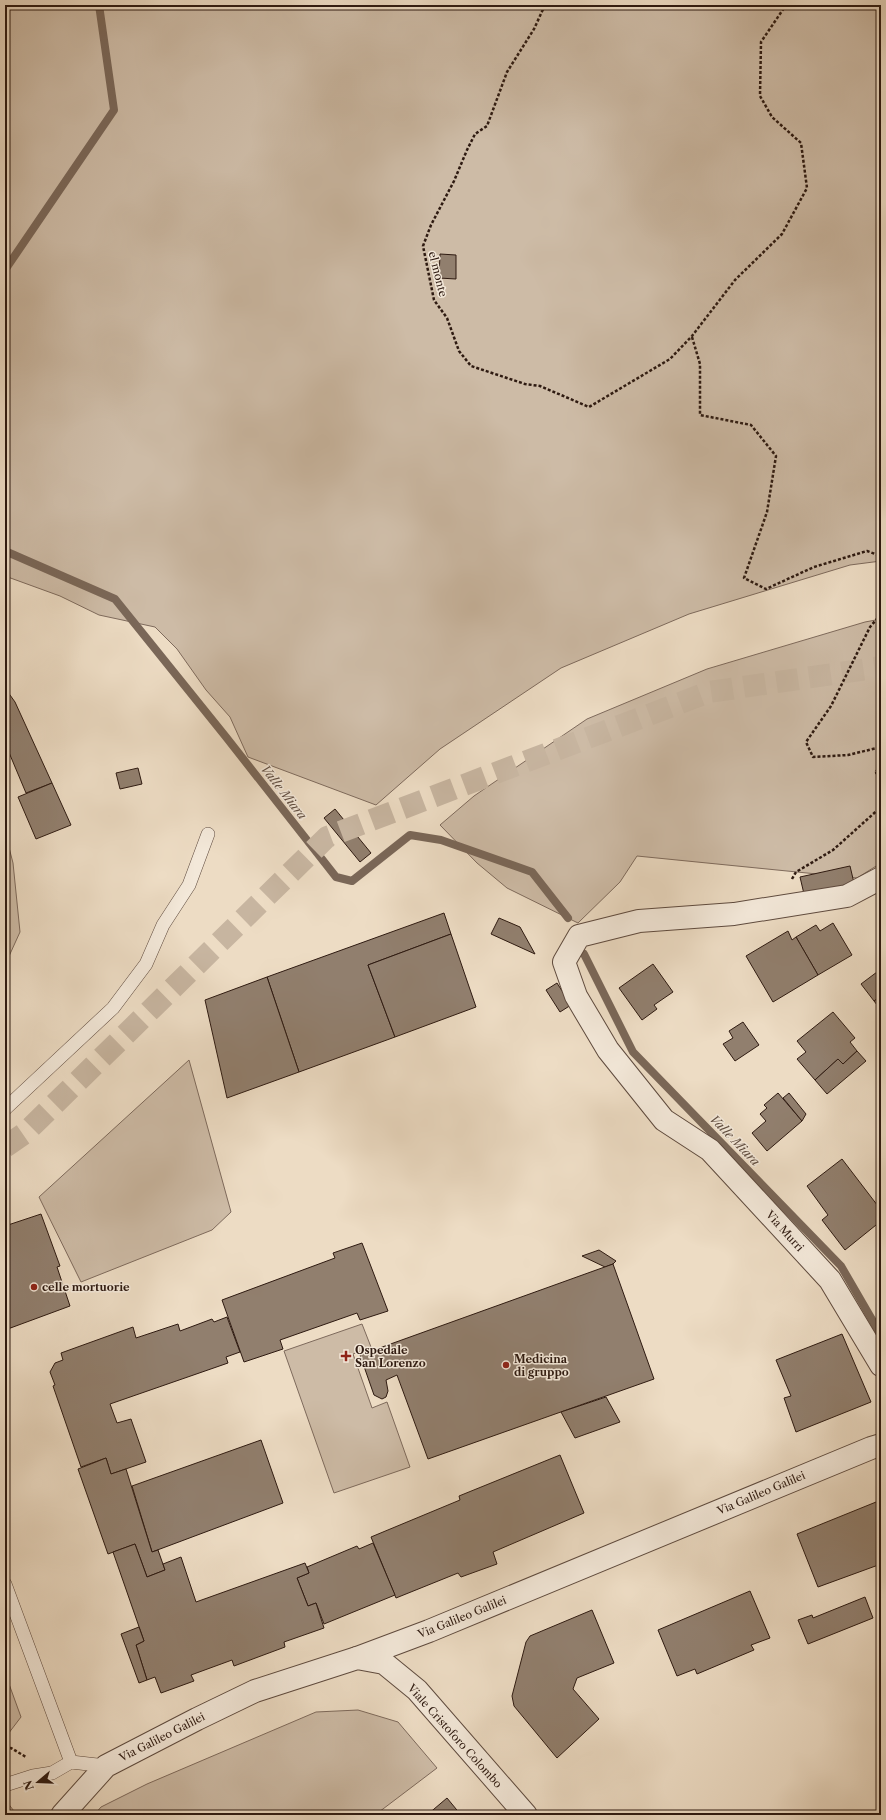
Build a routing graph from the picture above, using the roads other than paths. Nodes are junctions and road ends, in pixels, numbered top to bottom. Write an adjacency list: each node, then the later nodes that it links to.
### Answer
1 (208, 834): 3 (lane)
2 (881, 878): 4 (street, Via Murri)
3 (5, 1109)
4 (881, 1365)
5 (881, 1445): 7 (street, Via Galileo Galilei)
6 (5, 1584): 8 (lane)
7 (357, 1658): 9 (street, Via Galileo Galilei); 12 (street, Viale Cristoforo Colombo)
8 (70, 1762): 9 (lane); 10 (lane)
9 (106, 1766): 11 (street, Via Galileo Galilei)
10 (5, 1784)
11 (62, 1815)
12 (526, 1815)

